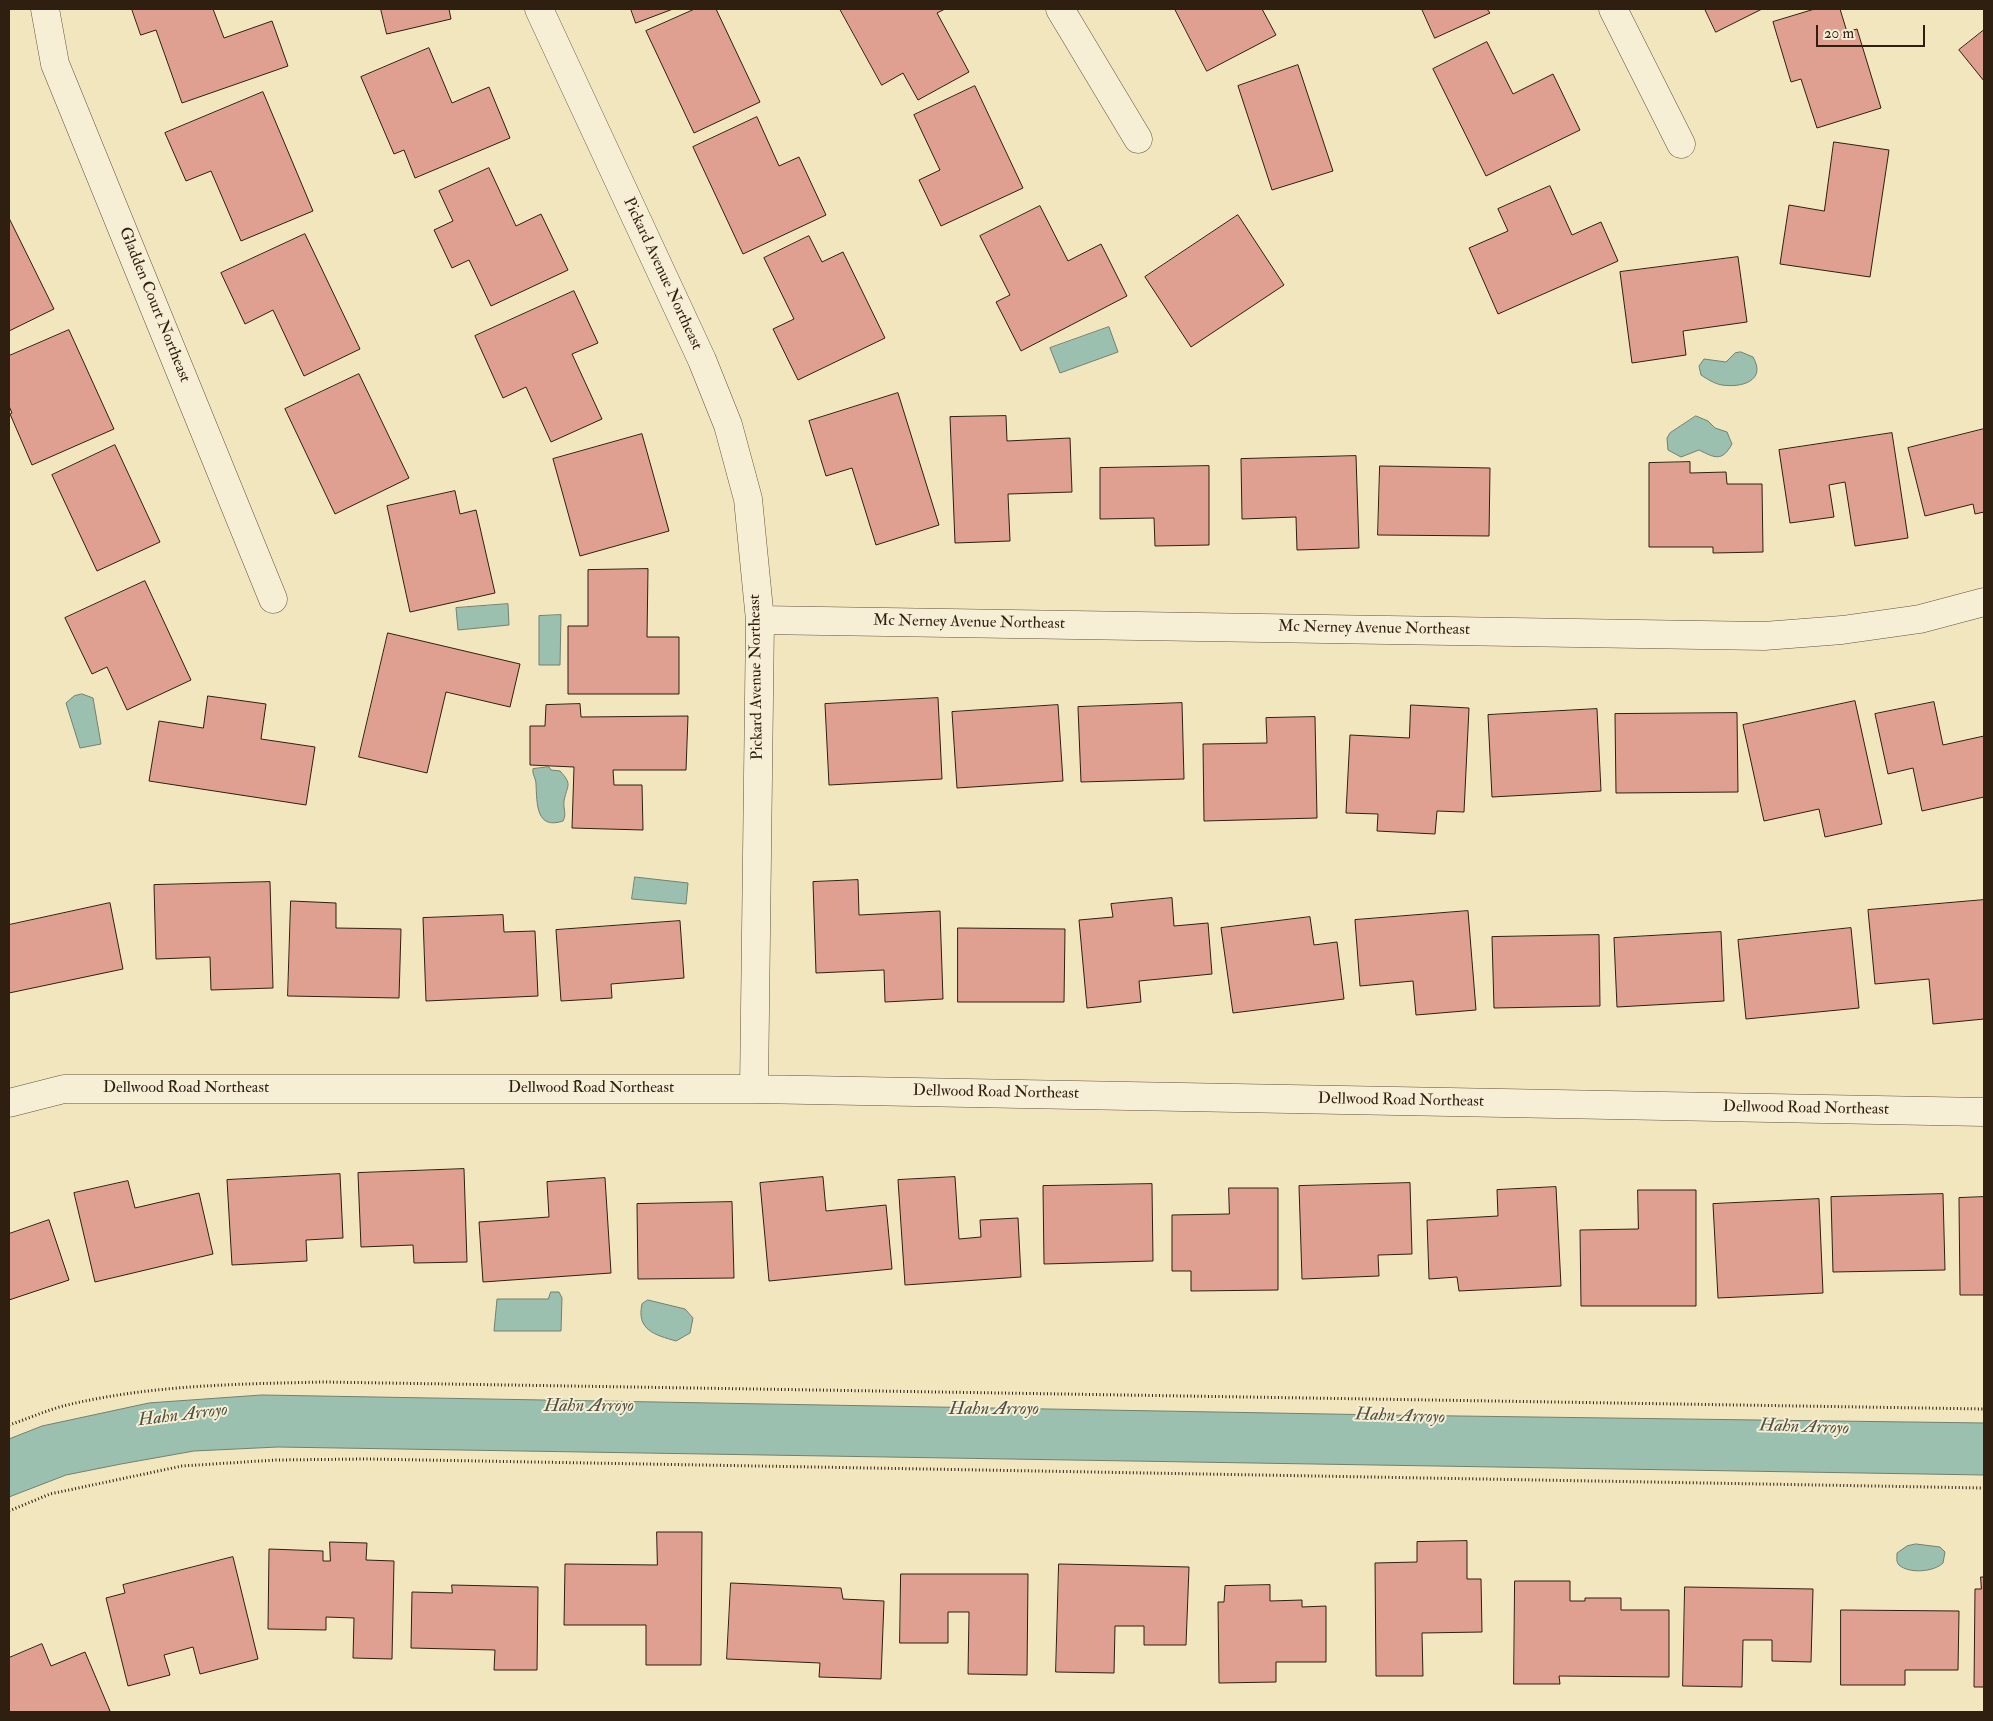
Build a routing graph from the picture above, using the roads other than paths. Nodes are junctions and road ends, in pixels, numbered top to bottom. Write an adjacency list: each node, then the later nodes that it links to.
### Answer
1 (45, 9): 7 (street, Gladden Court Northeast)
2 (539, 9): 9 (street, Pickard Avenue Northeast)
3 (1060, 9): 5 (street)
4 (1612, 9): 6 (street)
5 (1138, 138)
6 (1680, 144)
7 (273, 599)
8 (1984, 602): 9 (street, Mc Nerney Avenue Northeast)
9 (760, 620): 10 (street, Pickard Avenue Northeast)
10 (754, 1089): 11 (street, Dellwood Road Northeast); 12 (street, Dellwood Road Northeast)
11 (9, 1103)
12 (1984, 1112)

